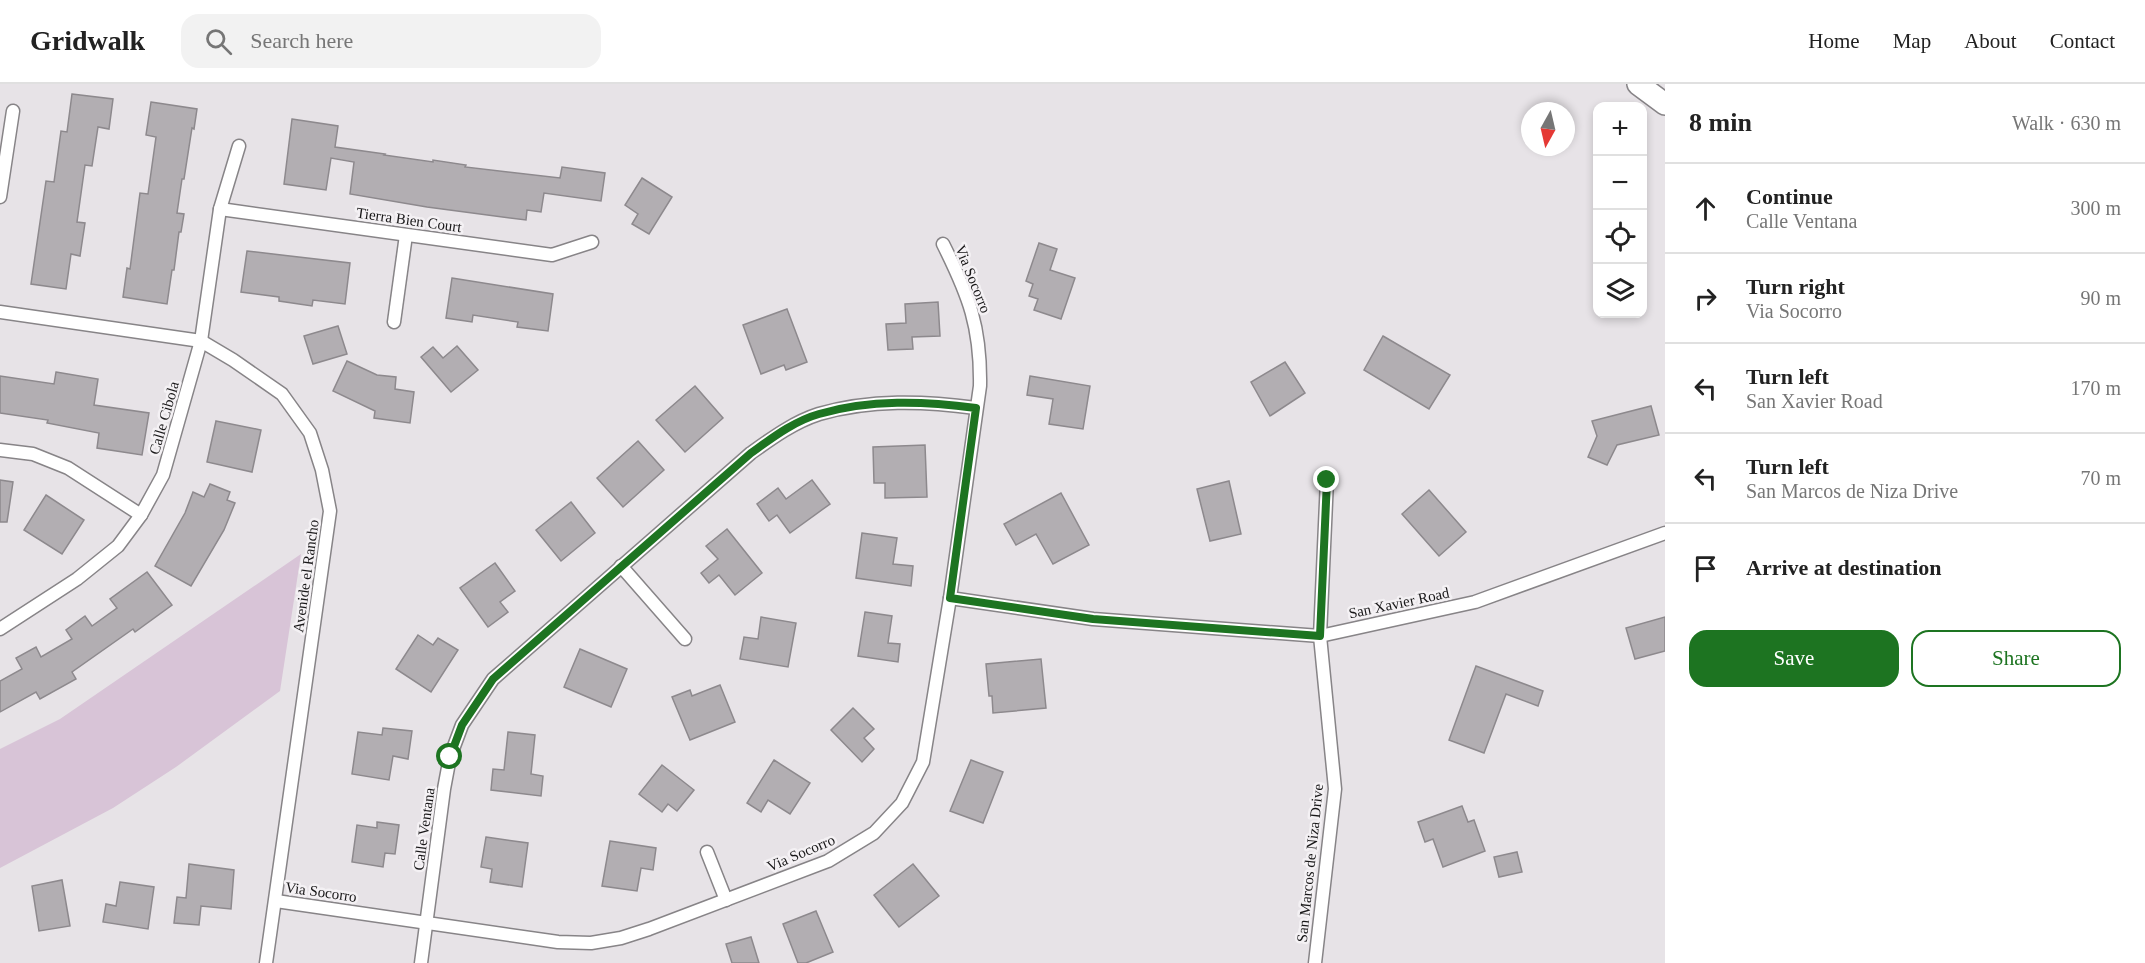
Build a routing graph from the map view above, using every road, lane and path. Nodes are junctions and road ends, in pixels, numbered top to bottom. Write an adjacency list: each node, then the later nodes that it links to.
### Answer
1 (1638, 84): 2 (highway)
2 (1665, 104)
3 (13, 111): 5 (street)
4 (239, 146): 6 (street, Calle Cibola)
5 (0, 197)
6 (220, 209): 7 (street, Tierra Bien Court); 12 (street, Calle Cibola)
7 (406, 235): 8 (street, Tierra Bien Court); 11 (street)
8 (592, 242)
9 (943, 244): 13 (street, Via Socorro)
10 (0, 312): 12 (street, Avenide el Rancho)
11 (394, 322)
12 (201, 342): 16 (street, Calle Cibola); 25 (street, Avenide el Rancho)
13 (976, 408): 18 (street, Calle Ventana); 19 (street, Via Socorro)
14 (0, 450): 16 (street)
15 (1327, 480): 21 (street, San Marcos de Niza Drive)
16 (141, 515): 20 (street, Calle Cibola)
17 (1665, 533): 21 (street, San Xavier Road)
18 (621, 566): 22 (street); 26 (street, Calle Ventana)
19 (950, 598): 21 (street, San Xavier Road); 24 (street, Via Socorro)
20 (0, 629)
21 (1320, 636): 29 (street, San Marcos de Niza Drive)
22 (685, 639)
23 (707, 852): 24 (street)
24 (726, 900): 26 (street, Via Socorro)
25 (276, 901): 26 (street, Via Socorro); 27 (street, Avenide el Rancho)
26 (426, 922): 28 (street, Calle Ventana)
27 (266, 963)
28 (421, 963)
29 (1315, 963)

